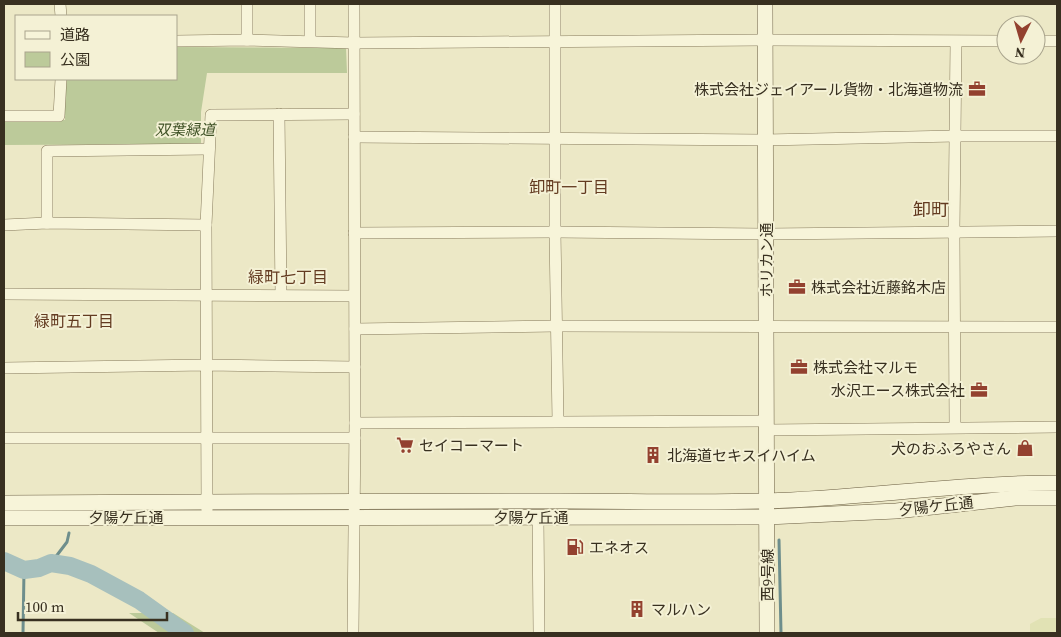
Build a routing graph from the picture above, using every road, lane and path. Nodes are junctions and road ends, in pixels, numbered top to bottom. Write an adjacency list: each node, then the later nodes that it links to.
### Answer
1 (247, 4): 6 (street)
2 (310, 4): 9 (street)
3 (354, 4): 13 (street)
4 (555, 4): 10 (street)
5 (765, 4): 7 (street, ホリカン通)
6 (247, 40): 8 (street); 9 (street)
7 (765, 40): 10 (street); 11 (street); 22 (street, ホリカン通)
8 (178, 41)
9 (310, 41): 13 (street)
10 (555, 42): 13 (street); 21 (street)
11 (956, 42): 12 (street); 18 (street)
12 (996, 42)
13 (354, 43): 16 (street)
14 (62, 80): 17 (street)
15 (279, 114): 16 (street); 23 (street); 34 (street)
16 (354, 114): 20 (street)
17 (4, 116)
18 (956, 136): 19 (street); 22 (street); 27 (street)
19 (1057, 136)
20 (354, 137): 21 (street); 30 (street)
21 (555, 138): 22 (street); 29 (street)
22 (765, 140): 31 (street, ホリカン通)
23 (210, 149): 24 (street); 26 (street)
24 (47, 223): 25 (street); 26 (street)
25 (4, 225)
26 (206, 225): 33 (street)
27 (954, 231): 28 (street); 31 (street); 38 (street)
28 (1057, 231)
29 (555, 232): 30 (street); 31 (street); 36 (street)
30 (354, 233): 35 (street)
31 (766, 234): 37 (street, ホリカン通)
32 (4, 294): 33 (street)
33 (206, 294): 34 (street); 41 (street)
34 (281, 295): 35 (street)
35 (354, 296): 40 (street)
36 (556, 326): 37 (street); 40 (street); 44 (street)
37 (766, 327): 38 (street); 46 (street, ホリカン通)
38 (954, 327): 39 (street); 47 (street)
39 (1057, 327)
40 (354, 329): 42 (street)
41 (207, 365): 42 (street); 43 (street); 49 (street)
42 (355, 367): 45 (street)
43 (4, 368)
44 (558, 421): 45 (street); 46 (street)
45 (355, 423): 51 (street)
46 (767, 426): 47 (street); 55 (street, ホリカン通)
47 (954, 427): 48 (street)
48 (1057, 427)
49 (206, 437): 50 (street); 51 (street); 54 (street)
50 (4, 438)
51 (355, 438): 57 (street)
52 (1057, 483): 55 (street, 夕陽ケ丘通)
53 (1057, 498): 60 (street, 夕陽ケ丘通)
54 (207, 501): 56 (street, 夕陽ケ丘通); 57 (street, 夕陽ケ丘通); 58 (street)
55 (767, 501): 57 (street, 夕陽ケ丘通); 60 (street, ホリカン通)
56 (4, 503)
57 (353, 510): 58 (street, 夕陽ケ丘通); 59 (street, 夕陽ケ丘通); 62 (street)
58 (207, 517): 61 (street, 夕陽ケ丘通)
59 (538, 517): 60 (street, 夕陽ケ丘通); 63 (street)
60 (767, 517): 64 (street, 西9号線)
61 (4, 518)
62 (353, 633)
63 (538, 633)
64 (768, 633)

